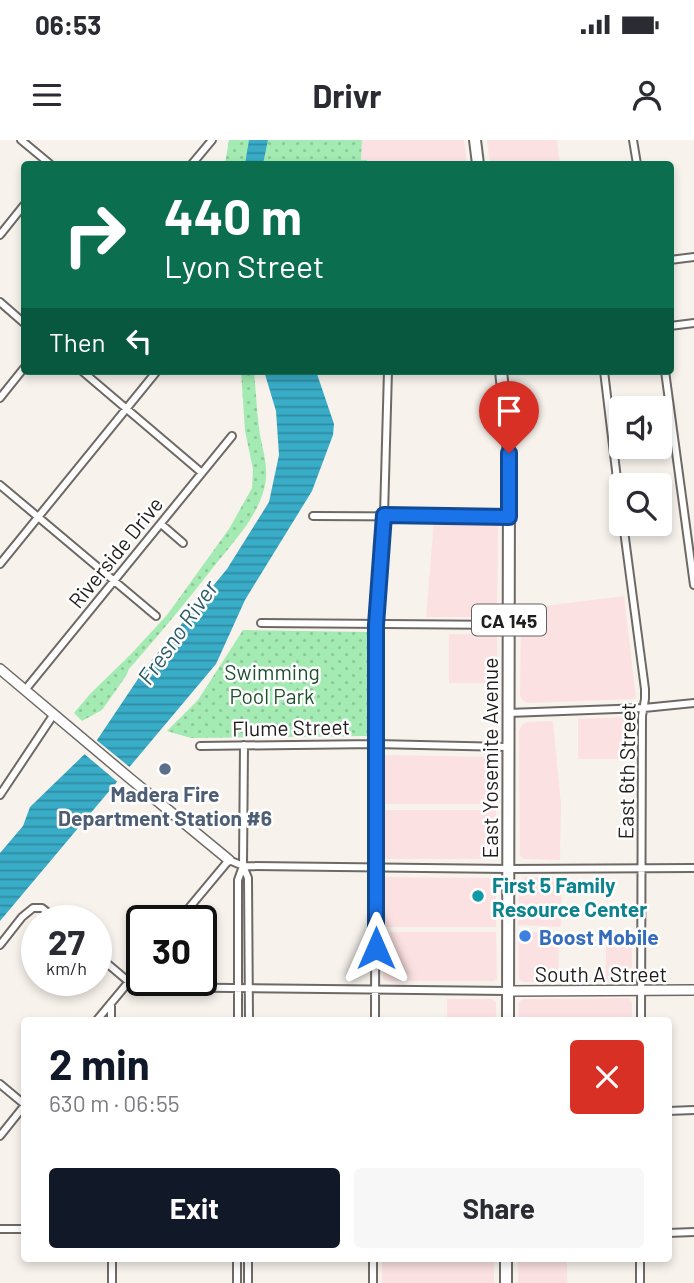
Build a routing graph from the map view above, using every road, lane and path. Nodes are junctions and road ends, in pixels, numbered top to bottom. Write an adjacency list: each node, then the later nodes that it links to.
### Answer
1 (21, 140): 5 (street)
2 (212, 140): 6 (street)
3 (475, 140): 7 (main road)
4 (634, 140): 8 (street)
5 (46, 161)
6 (194, 161)
7 (478, 161)
8 (637, 161)
9 (21, 209): 10 (street)
10 (0, 235)
11 (694, 257): 12 (street)
12 (674, 260)
13 (0, 302): 14 (street)
14 (21, 320)
15 (694, 323): 16 (street)
16 (674, 326)
17 (21, 372): 24 (street)
18 (87, 375): 25 (street)
19 (154, 375): 25 (street)
20 (388, 375): 30 (street)
21 (502, 375): 33 (main road, East Yosemite Avenue / CA 145)
22 (604, 375): 28 (street)
23 (666, 375): 35 (street)
24 (0, 398)
25 (127, 409): 27 (street); 32 (street)
26 (232, 436): 27 (street, Riverside Drive)
27 (202, 473): 36 (street, Riverside Drive)
28 (616, 473)
29 (0, 485): 32 (street)
30 (384, 515): 31 (street); 33 (street); 44 (street)
31 (313, 516)
32 (38, 517): 39 (street); 40 (street)
33 (509, 517): 45 (main road, East Yosemite Avenue / CA 145)
34 (694, 518): 35 (street)
35 (685, 519): 41 (street)
36 (161, 524): 38 (street); 40 (street, Riverside Drive)
37 (625, 536): 49 (street, East 6th Street)
38 (183, 542)
39 (0, 564)
40 (114, 581): 42 (street); 47 (street, Riverside Drive)
41 (694, 585)
42 (156, 616)
43 (261, 623): 44 (street)
44 (376, 625): 45 (street); 52 (street)
45 (509, 625): 50 (main road, East Yosemite Avenue / CA 145)
46 (0, 669): 47 (street)
47 (25, 690): 51 (street)
48 (694, 703): 49 (street)
49 (644, 708): 50 (street); 62 (street, East 6th Street)
50 (508, 713): 55 (main road, East Yosemite Avenue / CA 145)
51 (54, 714): 56 (street); 57 (street)
52 (376, 744): 53 (street, Flume Street); 55 (street, Flume Street); 59 (street)
53 (244, 745): 54 (street, Flume Street); 58 (street)
54 (200, 746)
55 (508, 747): 61 (main road, East Yosemite Avenue / CA 145)
56 (0, 795)
57 (229, 860): 58 (street); 63 (street)
58 (243, 866): 59 (street); 70 (street); 71 (street)
59 (375, 868): 61 (street); 72 (street)
60 (694, 868): 62 (street)
61 (508, 869): 62 (street); 73 (main road, East Yosemite Avenue / CA 145)
62 (641, 869): 74 (street, East 6th Street)
63 (192, 905)
64 (21, 918): 65 (street)
65 (0, 945)
66 (112, 968): 67 (street)
67 (126, 980)
68 (126, 984): 76 (street)
69 (217, 989): 70 (street)
70 (239, 989): 71 (street); 79 (street)
71 (249, 989): 72 (street); 80 (street)
72 (376, 989): 73 (street); 81 (street)
73 (508, 990): 74 (street, South A Street); 82 (main road, East Yosemite Avenue / CA 145)
74 (641, 990): 75 (street, South A Street); 83 (street, East 6th Street)
75 (694, 990)
76 (111, 1003): 77 (street); 78 (street)
77 (99, 1017)
78 (111, 1017)
79 (238, 1017)
80 (249, 1017)
81 (375, 1017)
82 (508, 1017)
83 (641, 1017)
84 (0, 1084): 85 (street)
85 (21, 1102)
86 (21, 1109): 89 (street)
87 (694, 1110): 88 (street)
88 (672, 1111)
89 (0, 1136)
90 (0, 1229): 91 (street)
91 (21, 1229)
92 (694, 1232): 93 (street)
93 (672, 1233)
94 (112, 1262): 100 (street)
95 (237, 1262): 101 (street)
96 (248, 1262): 102 (street)
97 (373, 1262): 103 (street)
98 (506, 1262): 104 (main road)
99 (640, 1262): 105 (street)
100 (112, 1283)
101 (237, 1283)
102 (248, 1283)
103 (373, 1283)
104 (506, 1283)
105 (640, 1283)

